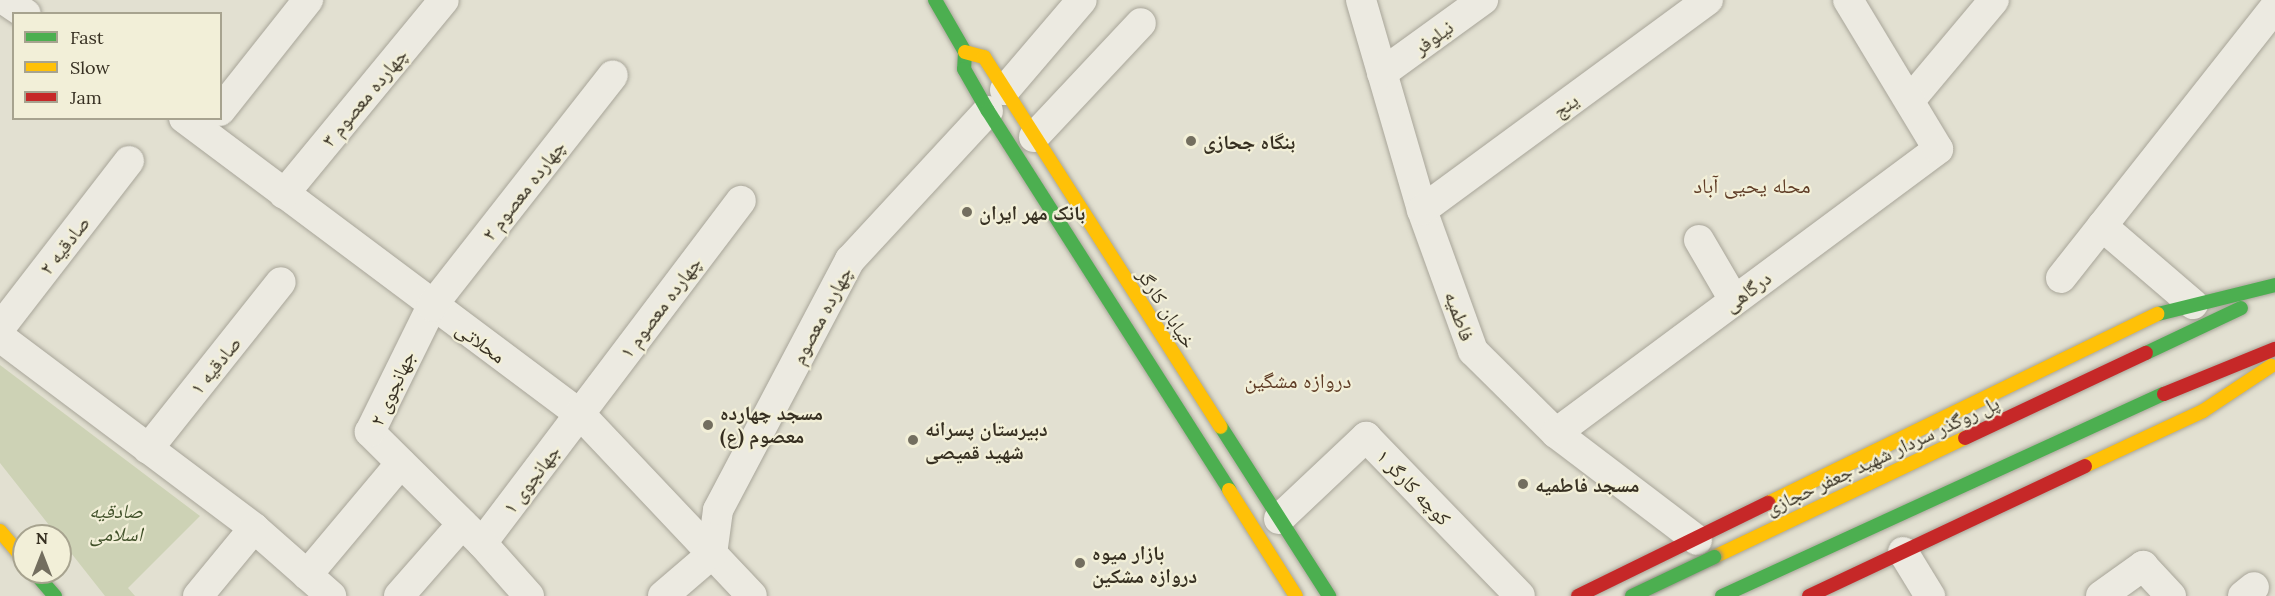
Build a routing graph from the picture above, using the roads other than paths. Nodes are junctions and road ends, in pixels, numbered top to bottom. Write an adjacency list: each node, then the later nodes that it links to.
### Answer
1 (5, 0): 12 (street)
2 (308, 0): 19 (street)
3 (444, 0): 23 (street, چهارده معصوم ۳)
4 (935, 0): 14 (main road, خیابان کارگر)
5 (1082, 0): 18 (street, چهارده معصوم)
6 (1360, 0): 15 (street, فاطمیه)
7 (1484, 0): 15 (street, نیلوفر)
8 (1708, 0): 25 (street, ینج)
9 (1848, 0): 17 (street)
10 (1994, 0): 17 (street)
11 (2275, 7): 26 (street)
12 (23, 12)
13 (1142, 23): 21 (street)
14 (965, 52): 18 (main road, خیابان کارگر); 18 (main road, خیابان کارگر)
15 (1382, 73): 25 (street, فاطمیه)
16 (613, 75): 34 (street, چهارده معصوم ۲)
17 (1911, 99): 32 (street, درگاهی)
18 (996, 100): 21 (main road, خیابان کارگر); 50 (street, چهارده معصوم); 61 (main road, خیابان کارگر)
19 (222, 101)
20 (206, 120): 23 (street, محلاتی)
21 (1034, 137): 43 (main road, خیابان کارگر)
22 (129, 161): 35 (street, صادقیه ۲)
23 (284, 194): 34 (street, محلاتی)
24 (741, 201): 39 (street, چهارده معصوم ۱)
25 (1422, 210): 40 (street, فاطمیه)
26 (2102, 226): 28 (street); 33 (street)
27 (1699, 240): 32 (street)
28 (2061, 278)
29 (281, 282): 41 (street, صادقیه ۱)
30 (2275, 285): 33 (main road)
31 (2275, 292): 48 (main road, پل روگذر سردار شهید جعفر حجازی)
32 (1734, 300): 40 (street, درگاهی)
33 (2193, 304): 48 (main road)
34 (432, 306): 39 (street, محلاتی); 42 (street, جهانجوی ۲)
35 (0, 328)
36 (0, 337): 41 (street)
37 (2275, 349): 53 (main road)
38 (2275, 363): 49 (main road)
39 (580, 414): 46 (street, جهانجوی ۱); 50 (street, محلاتی)
40 (1556, 433): 48 (street, فاطمیه)
41 (148, 448): 44 (street)
42 (401, 463): 46 (street, جهانجوی ۲); 51 (street)
43 (1279, 519): 62 (main road, خیابان کارگر); 63 (street, کوچه کارگر ۱)
44 (255, 528): 51 (street); 55 (street)
45 (0, 531): 47 (main road)
46 (472, 533): 57 (street, جهانجوی ۱); 58 (street, جهانجوی ۲)
47 (12, 546)
48 (1705, 549): 53 (main road); 64 (main road); 65 (main road, پل روگذر سردار شهید جعفر حجازی, bridge)
49 (1903, 552): 66 (main road); 67 (street)
50 (712, 554): 59 (street); 60 (street, محلاتی)
51 (307, 575): 56 (street)
52 (44, 584): 54 (main road)
53 (1716, 590)
54 (55, 596)
55 (198, 596)
56 (331, 596)
57 (399, 596)
58 (528, 596)
59 (663, 596)
60 (752, 596)
61 (1296, 596)
62 (1329, 596)
63 (1520, 596)
64 (1578, 596)
65 (1632, 596)
66 (1809, 596)
67 (1930, 596)
68 (2101, 596): 69 (street)
69 (2171, 596)

